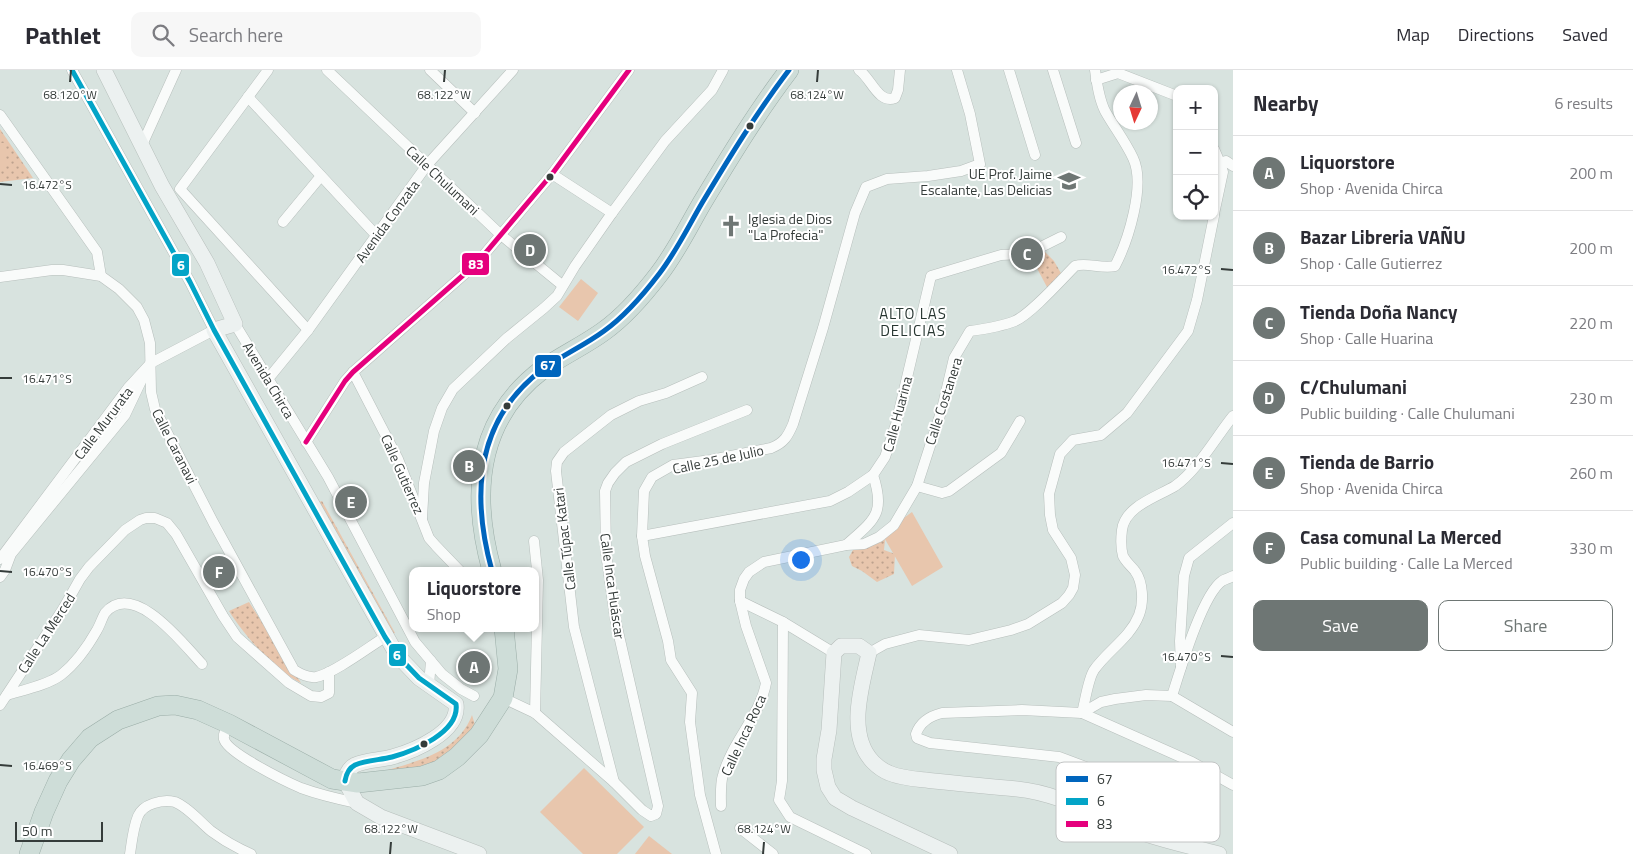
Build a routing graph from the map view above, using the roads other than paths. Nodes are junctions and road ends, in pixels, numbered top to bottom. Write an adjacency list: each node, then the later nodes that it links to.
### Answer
1 (72, 70): 41 (street, Avenida Chirca)
2 (104, 70): 22 (street, Avenida Chirca)
3 (176, 70): 22 (street)
4 (268, 70): 18 (street)
5 (327, 70): 26 (street, Calle Chulumani)
6 (430, 70): 19 (street)
7 (514, 70): 19 (street, Avenida Conzata)
8 (629, 70): 28 (street)
9 (723, 70): 31 (street)
10 (789, 70): 60 (highway)
11 (859, 70): 12 (street)
12 (900, 70)
13 (958, 70): 55 (street, Calle 25 de Julio)
14 (1009, 70): 23 (street)
15 (1053, 70): 21 (street)
16 (1096, 75): 17 (street); 52 (street, Calle Costanera)
17 (1173, 94)
18 (248, 97): 29 (street); 42 (street)
19 (475, 113): 26 (street, Avenida Conzata)
20 (0, 115): 37 (street)
21 (1076, 143)
22 (142, 145): 40 (street, Avenida Chirca)
23 (1035, 155)
24 (1218, 158): 25 (street)
25 (1220, 163): 27 (street); 30 (street)
26 (427, 165): 34 (street, Avenida Conzata); 35 (street, Calle Chulumani)
27 (1233, 166)
28 (552, 174): 31 (street); 35 (street)
29 (321, 176): 33 (street); 34 (street)
30 (1218, 196)
31 (612, 212): 39 (street)
32 (1213, 220): 72 (street)
33 (283, 222)
34 (376, 235): 42 (street, Avenida Conzata)
35 (501, 235): 39 (street, Calle Chulumani); 44 (street)
36 (1061, 237): 51 (street, Calle Huarina)
37 (101, 276): 38 (street); 43 (street, Calle Caranavi)
38 (0, 277)
39 (562, 285): 53 (street)
40 (235, 324): 41 (street, Calle Mururata); 46 (street, Avenida Chirca)
41 (214, 330): 43 (street, Calle Mururata); 70 (street, Avenida Chirca)
42 (308, 330): 46 (street, Avenida Conzata)
43 (151, 364): 58 (street, Calle Mururata); 63 (street); 76 (street, Calle Caranavi)
44 (353, 372): 50 (street); 53 (street, Calle Gutierrez)
45 (702, 377): 91 (street, Calle Túpac Katari)
46 (268, 380): 50 (street, Avenida Chirca)
47 (747, 410): 91 (street, Calle Inca Huáscar)
48 (1233, 416): 84 (street)
49 (1020, 421): 52 (street)
50 (306, 442): 66 (street, Avenida Chirca)
51 (873, 475): 55 (street, Calle Huarina); 57 (street)
52 (917, 486): 57 (street, Calle Inca Roca)
53 (422, 518): 59 (street, Calle Gutierrez)
54 (1233, 523): 75 (street)
55 (642, 536): 102 (street, Calle 25 de Julio)
56 (534, 541): 61 (street)
57 (846, 545): 64 (street, Calle Inca Roca)
58 (2, 552)
59 (456, 567)
60 (491, 567)
61 (537, 567)
62 (1233, 576): 75 (street)
63 (0, 577)
64 (740, 601): 65 (street); 95 (street, Calle Inca Roca)
65 (783, 622): 71 (street); 104 (street)
66 (409, 630)
67 (410, 632): 73 (street, Avenida Chirca)
68 (504, 632): 81 (highway)
69 (537, 632): 83 (street)
70 (385, 637): 76 (street, Calle Caranavi); 77 (street, Avenida Chirca)
71 (834, 652): 72 (street); 105 (street)
72 (869, 653): 93 (street)
73 (431, 661): 77 (street); 79 (street, Avenida Chirca)
74 (202, 664): 78 (street)
75 (1181, 667): 80 (street)
76 (329, 672): 78 (street, Calle La Merced)
77 (429, 685): 90 (street, Avenida Chirca)
78 (7, 695): 82 (street, Calle La Merced)
79 (474, 696)
80 (1172, 696): 84 (street); 86 (street)
81 (503, 698): 83 (street); 90 (highway)
82 (0, 705)
83 (535, 713): 91 (street)
84 (1082, 713): 87 (street); 88 (street)
85 (229, 724): 90 (highway); 94 (street); 98 (highway)
86 (1233, 732)
87 (1072, 762)
88 (1192, 762)
89 (1220, 778): 92 (street)
90 (345, 781): 94 (street)
91 (614, 782)
92 (1233, 785)
93 (1056, 797)
94 (358, 803): 101 (street)
95 (721, 806)
96 (740, 828): 103 (street)
97 (1173, 842): 106 (street)
98 (29, 854)
99 (130, 854): 100 (street)
100 (251, 854)
101 (479, 854)
102 (716, 854)
103 (774, 854)
104 (866, 854)
105 (950, 854)
106 (1219, 854)

